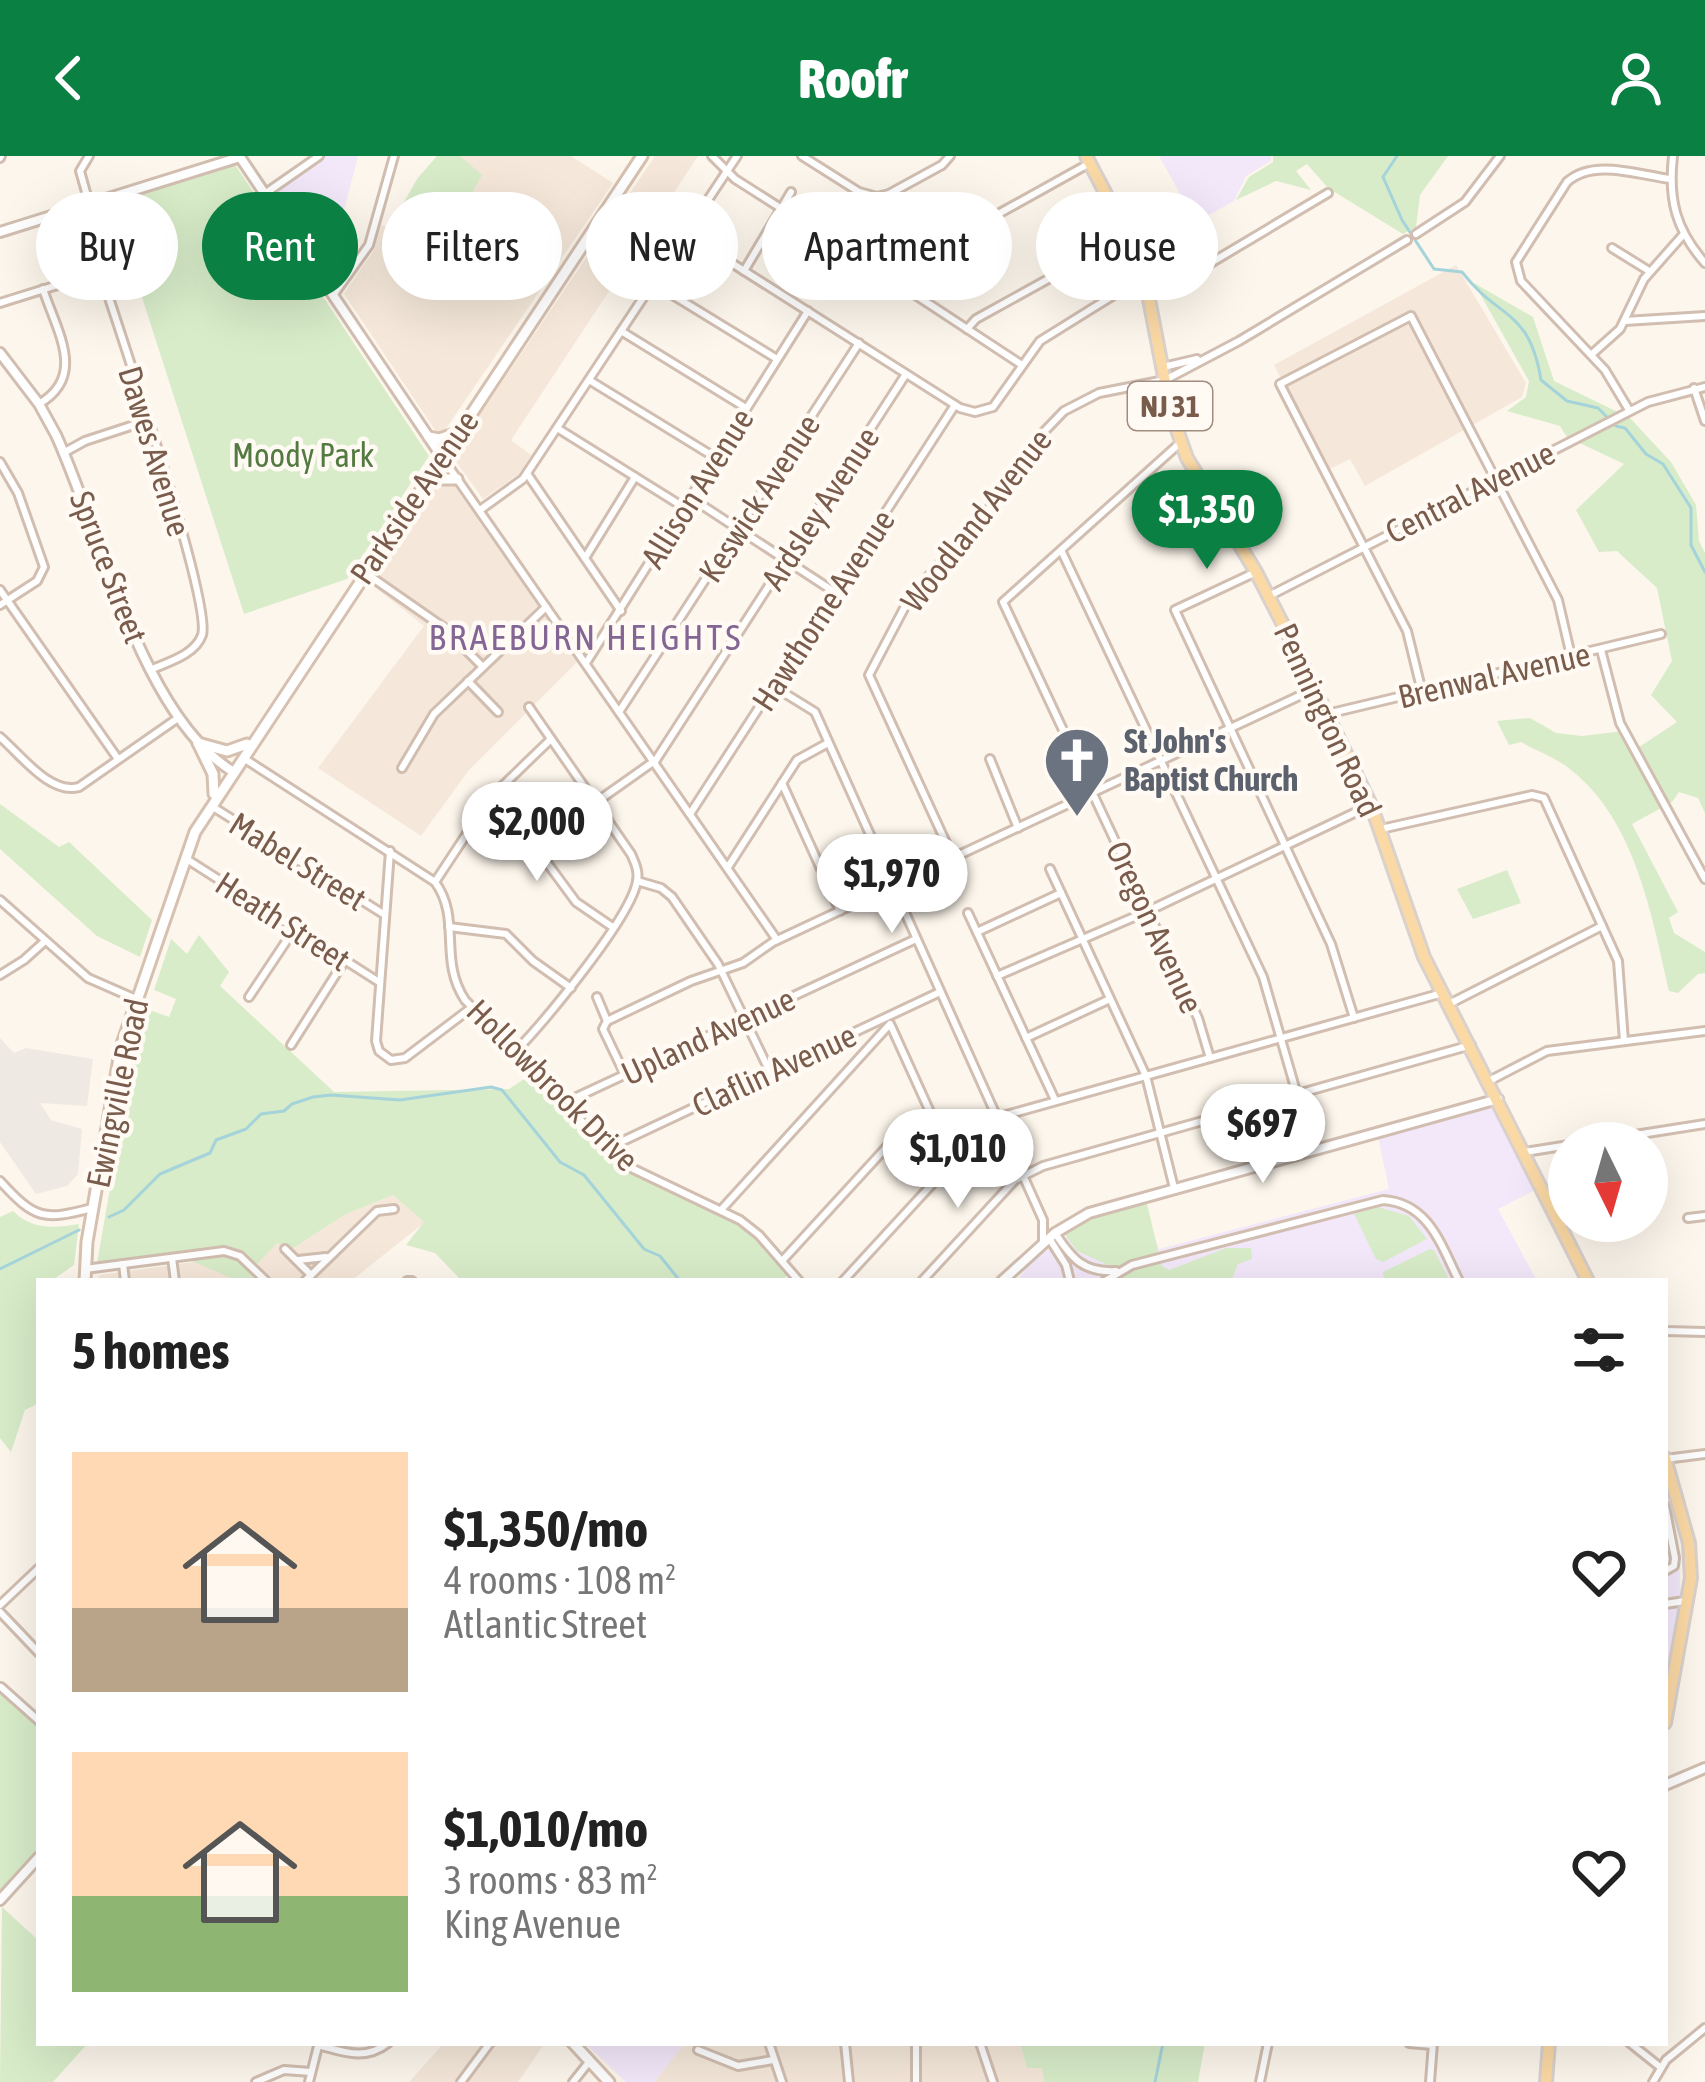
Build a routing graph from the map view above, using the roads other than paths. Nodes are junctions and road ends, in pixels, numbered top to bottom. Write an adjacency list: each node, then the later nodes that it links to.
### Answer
1 (89, 156): 15 (street, Dawes Avenue)
2 (240, 156): 16 (street); 17 (street)
3 (319, 156): 18 (street)
4 (394, 156): 32 (street)
5 (642, 156): 70 (main road, Parkside Avenue)
6 (712, 156): 13 (street)
7 (737, 156): 13 (street)
8 (802, 156): 9 (street)
9 (950, 156)
10 (1500, 156): 26 (street)
11 (1673, 156): 14 (street)
12 (1088, 160): 20 (main road, Pennington Road / NJ 31); 23 (street)
13 (727, 172): 19 (street); 22 (street)
14 (1670, 179): 27 (street); 55 (street)
15 (82, 192)
16 (128, 192)
17 (265, 192)
18 (267, 192)
19 (714, 192)
20 (1106, 192)
21 (1328, 193): 31 (street)
22 (762, 196)
23 (1012, 204)
24 (36, 221): 25 (street)
25 (0, 232)
26 (1416, 234)
27 (1683, 235): 33 (street); 36 (street)
28 (1407, 240): 59 (street)
29 (762, 241): 35 (street)
30 (1612, 248): 36 (street)
31 (1218, 260)
32 (358, 261)
33 (1705, 263)
34 (738, 267): 35 (street)
35 (744, 271): 48 (street)
36 (1649, 271): 50 (street)
37 (1036, 286): 51 (street)
38 (36, 292): 47 (street)
39 (47, 300): 63 (street)
40 (109, 300): 68 (street, Dawes Avenue)
41 (337, 300): 71 (street)
42 (642, 300): 52 (street)
43 (681, 300): 56 (street)
44 (923, 300): 51 (street)
45 (1104, 300): 57 (street)
46 (1151, 300): 59 (main road, Pennington Road / NJ 31)
47 (0, 303)
48 (808, 310): 53 (street); 56 (street, Allison Avenue)
49 (1705, 316): 50 (street)
50 (1625, 321): 55 (street)
51 (967, 329): 57 (street)
52 (621, 332): 60 (street); 65 (street)
53 (859, 343): 58 (street); 85 (street, Keswick Avenue)
54 (0, 352): 63 (street, Spruce Street)
55 (1592, 355): 66 (street)
56 (777, 359): 65 (street, Allison Avenue)
57 (1022, 365): 64 (street)
58 (906, 374): 64 (street); 89 (street, Ardsley Avenue)
59 (1164, 374): 72 (main road, Pennington Road / NJ 31); 139 (street, Woodland Avenue)
60 (589, 380): 69 (street); 75 (street)
61 (1705, 387): 62 (street, Central Avenue)
62 (1694, 388): 66 (street, Central Avenue); 67 (street)
63 (39, 404): 73 (street, Spruce Street)
64 (955, 405): 93 (street, Hawthorne Avenue)
65 (747, 408): 75 (street, Allison Avenue)
66 (1630, 411): 80 (street, Central Avenue)
67 (1705, 421)
68 (146, 422): 73 (street); 103 (street, Dawes Avenue)
69 (557, 428): 77 (street); 78 (street)
70 (459, 431): 71 (main road); 74 (main road, Parkside Avenue)
71 (429, 437): 74 (street)
72 (1180, 443): 87 (street); 91 (main road, Pennington Road / NJ 31)
73 (64, 452): 103 (street, Spruce Street)
74 (442, 457): 79 (street); 81 (main road, Parkside Avenue)
75 (716, 458): 82 (street, Allison Avenue)
76 (0, 463): 95 (street)
77 (527, 474): 84 (street); 88 (street)
78 (635, 477): 83 (street); 88 (street)
79 (457, 479): 81 (main road); 84 (street)
80 (1496, 479): 86 (street, Central Avenue); 86 (street); 100 (street)
81 (423, 485): 90 (main road, Parkside Avenue)
82 (691, 498): 83 (street, Allison Avenue); 85 (street)
83 (685, 508): 97 (street, Allison Avenue)
84 (479, 511): 96 (street)
85 (738, 529): 89 (street); 110 (street, Keswick Avenue)
86 (1363, 547): 94 (street, Central Avenue); 107 (street)
87 (1061, 550): 122 (street); 127 (street, Oregon Avenue)
88 (585, 558): 97 (street)
89 (786, 560): 93 (street); 123 (street, Ardsley Avenue)
90 (364, 572): 102 (street); 116 (main road, Parkside Avenue)
91 (1256, 572): 94 (main road, Pennington Road / NJ 31); 113 (street)
92 (0, 590): 95 (street)
93 (834, 592): 105 (street, Hawthorne Avenue)
94 (1269, 596): 106 (main road, Pennington Road / NJ 31)
95 (4, 602): 121 (street)
96 (545, 607): 101 (street); 102 (street)
97 (621, 611): 101 (street, Allison Avenue)
98 (1661, 634): 99 (street, Brenwal Avenue)
99 (1601, 650): 100 (street, Brenwal Avenue); 143 (street)
100 (1571, 656): 107 (street, Brenwal Avenue)
101 (585, 663): 110 (street)
102 (483, 667): 104 (street)
103 (150, 670): 112 (street, Spruce Street)
104 (468, 681): 109 (street); 124 (street)
105 (773, 686): 118 (street); 132 (street, Hawthorne Avenue)
106 (1314, 689): 111 (main road, Pennington Road / NJ 31); 113 (street)
107 (1422, 692): 111 (street, Brenwal Avenue)
108 (529, 707): 115 (street)
109 (498, 712)
110 (619, 712): 123 (street)
111 (1327, 714): 130 (main road, Pennington Road / NJ 31)
112 (178, 718): 117 (street, Spruce Street); 121 (street)
113 (1229, 729): 122 (street); 136 (street)
114 (0, 737): 121 (street)
115 (551, 739): 129 (street); 131 (street)
116 (252, 742): 117 (main road); 119 (main road, Parkside Avenue)
117 (198, 743): 125 (street, Spruce Street); 128 (main road)
118 (828, 743): 126 (street); 146 (street)
119 (242, 757): 125 (main road, Parkside Avenue); 137 (street)
120 (990, 759): 133 (street)
121 (118, 760)
122 (1160, 761): 127 (street); 142 (street)
123 (654, 762): 129 (street); 132 (street)
124 (402, 768)
125 (232, 771): 128 (main road, Parkside Avenue)
126 (782, 783): 140 (street); 150 (street)
127 (1092, 793): 133 (street); 149 (street, Oregon Avenue)
128 (212, 802): 135 (main road, Parkside Avenue); 152 (street, Mabel Street)
129 (595, 803): 144 (street)
130 (1371, 805): 134 (main road, Pennington Road / NJ 31); 136 (street)
131 (483, 808): 145 (street); 155 (street)
132 (690, 814): 140 (street)
133 (1018, 828): 139 (street)
134 (1381, 830): 153 (street); 171 (main road, Pennington Road / NJ 31)
135 (191, 841): 138 (main road, Ewingville Road)
136 (1285, 846): 142 (street); 175 (street)
137 (390, 851): 145 (street); 152 (street)
138 (185, 858): 156 (street, Heath Street); 172 (main road, Ewingville Road)
139 (953, 858): 146 (street)
140 (728, 867): 160 (street)
141 (1050, 869): 147 (street)
142 (1216, 878): 149 (street); 181 (street)
143 (1705, 879)
144 (637, 881): 155 (street); 163 (street)
145 (435, 882): 154 (street, Hollowbrook Drive)
146 (892, 888): 150 (street); 159 (street)
147 (1061, 893): 157 (street); 158 (street)
148 (0, 900): 161 (street)
149 (1148, 911): 158 (street); 186 (street, Oregon Avenue)
150 (840, 912): 160 (street)
151 (968, 913): 157 (street)
152 (386, 916): 166 (street)
153 (1602, 926): 171 (street); 182 (street)
154 (449, 927): 167 (street); 174 (street, Hollowbrook Drive)
155 (611, 927): 167 (street)
156 (295, 928): 162 (street, Heath Street); 169 (street)
157 (976, 932): 165 (street)
158 (1082, 938): 165 (street); 173 (street)
159 (916, 939): 168 (street); 176 (street, Upland Avenue)
160 (777, 940): 163 (street)
161 (45, 941): 164 (street); 172 (street)
162 (344, 960): 166 (street, Heath Street); 183 (street)
163 (721, 972): 176 (street); 177 (street)
164 (0, 974)
165 (998, 976): 180 (street)
166 (380, 983): 174 (street)
167 (571, 988): 185 (street)
168 (940, 992): 178 (street, Claflin Avenue); 195 (street)
169 (249, 997)
170 (597, 997): 177 (street)
171 (1446, 998): 175 (street); 184 (main road, Pennington Road / NJ 31)
172 (136, 999): 207 (main road, Ewingville Road)
173 (1110, 999): 180 (street); 189 (street)
174 (472, 1007): 185 (street, Hollowbrook Drive)
175 (1354, 1018): 181 (street)
176 (746, 1019): 187 (street); 188 (street, Upland Avenue)
177 (607, 1021): 188 (street)
178 (889, 1021): 187 (street, Claflin Avenue); 196 (street); 209 (street)
179 (1705, 1030): 182 (street)
180 (1026, 1038): 193 (street)
181 (1282, 1038): 186 (street); 191 (street)
182 (1624, 1041): 190 (street)
183 (291, 1045)
184 (1471, 1046): 190 (main road, Pennington Road / NJ 31); 191 (street)
185 (515, 1052): 194 (street, Hollowbrook Drive)
186 (1210, 1058): 189 (street)
187 (770, 1072): 200 (street, Claflin Avenue)
188 (625, 1075): 194 (street, Upland Avenue)
189 (1146, 1076): 193 (street); 199 (street)
190 (1489, 1081): 192 (main road, Pennington Road / NJ 31)
191 (1297, 1094): 199 (street); 202 (street)
192 (1498, 1099): 202 (street); 203 (main road, Pennington Road / NJ 31)
193 (1055, 1101): 195 (street)
194 (565, 1103): 200 (street, Hollowbrook Drive)
195 (994, 1118): 196 (street); 204 (street); 228 (street)
196 (935, 1124): 218 (street)
197 (1705, 1124): 198 (street)
198 (1668, 1130)
199 (1160, 1132): 204 (street); 206 (street)
200 (608, 1148): 209 (street, Hollowbrook Drive)
201 (1548, 1148): 203 (street)
202 (1313, 1150): 206 (street)
203 (1525, 1152): 235 (main road, Pennington Road / NJ 31)
204 (1022, 1175): 212 (street); 229 (street)
205 (0, 1181): 207 (street)
206 (1174, 1189): 213 (street)
207 (92, 1208): 222 (main road, Ewingville Road)
208 (394, 1209): 215 (street)
209 (721, 1210): 218 (street, Hollowbrook Drive)
210 (1705, 1216): 211 (street)
211 (1688, 1218)
212 (1042, 1220): 213 (street); 213 (street)
213 (1052, 1236): 220 (street); 230 (street); 231 (street)
214 (285, 1249): 217 (street)
215 (330, 1257): 217 (street); 226 (street)
216 (172, 1258): 219 (street); 224 (street); 225 (street)
217 (297, 1261): 226 (street)
218 (782, 1261): 227 (street, Hollowbrook Drive)
219 (123, 1264): 222 (street); 223 (street)
220 (1091, 1270): 221 (street); 232 (street)
221 (1120, 1270): 233 (street); 234 (street)
222 (85, 1275)
223 (125, 1278)
224 (175, 1278)
225 (263, 1278)
226 (308, 1278)
227 (796, 1278)
228 (846, 1278)
229 (925, 1278)
230 (1004, 1278)
231 (1069, 1278)
232 (1093, 1278)
233 (1109, 1278)
234 (1457, 1278)
235 (1587, 1278)
236 (1668, 1330): 237 (street)
237 (1705, 1332)
238 (1705, 1454): 239 (street)
239 (1668, 1458)
240 (1668, 1469): 244 (main road)
241 (1668, 1520): 242 (street)
242 (1668, 1569)
243 (36, 1571): 247 (street)
244 (1689, 1599): 245 (street); 248 (main road)
245 (1668, 1604)
246 (1668, 1606): 248 (street)
247 (0, 1608): 249 (street)
248 (1687, 1615): 251 (main road)
249 (36, 1650)
250 (2, 1687): 252 (street)
251 (1668, 1708)
252 (36, 1717)
253 (1705, 1768): 254 (street)
254 (1668, 1784)
255 (36, 1865): 256 (street)
256 (0, 1900)
257 (1705, 2028): 274 (street)
258 (317, 2046): 275 (street)
259 (325, 2046): 260 (street)
260 (383, 2046)
261 (488, 2046): 278 (street)
262 (576, 2046): 273 (main road)
263 (770, 2046): 272 (street)
264 (845, 2046): 282 (street)
265 (916, 2046): 283 (street)
266 (981, 2046): 284 (street)
267 (1267, 2046): 285 (street)
268 (1432, 2046): 286 (street)
269 (1549, 2046): 287 (main road)
270 (1634, 2046): 274 (street)
271 (698, 2050): 272 (street)
272 (773, 2060): 281 (street)
273 (590, 2062): 279 (street); 280 (main road)
274 (1660, 2068): 288 (street)
275 (310, 2072): 276 (street); 277 (street)
276 (256, 2082)
277 (309, 2082)
278 (461, 2082)
279 (573, 2082)
280 (609, 2082)
281 (782, 2082)
282 (849, 2082)
283 (916, 2082)
284 (993, 2082)
285 (1259, 2082)
286 (1430, 2082)
287 (1546, 2082)
288 (1653, 2082)

